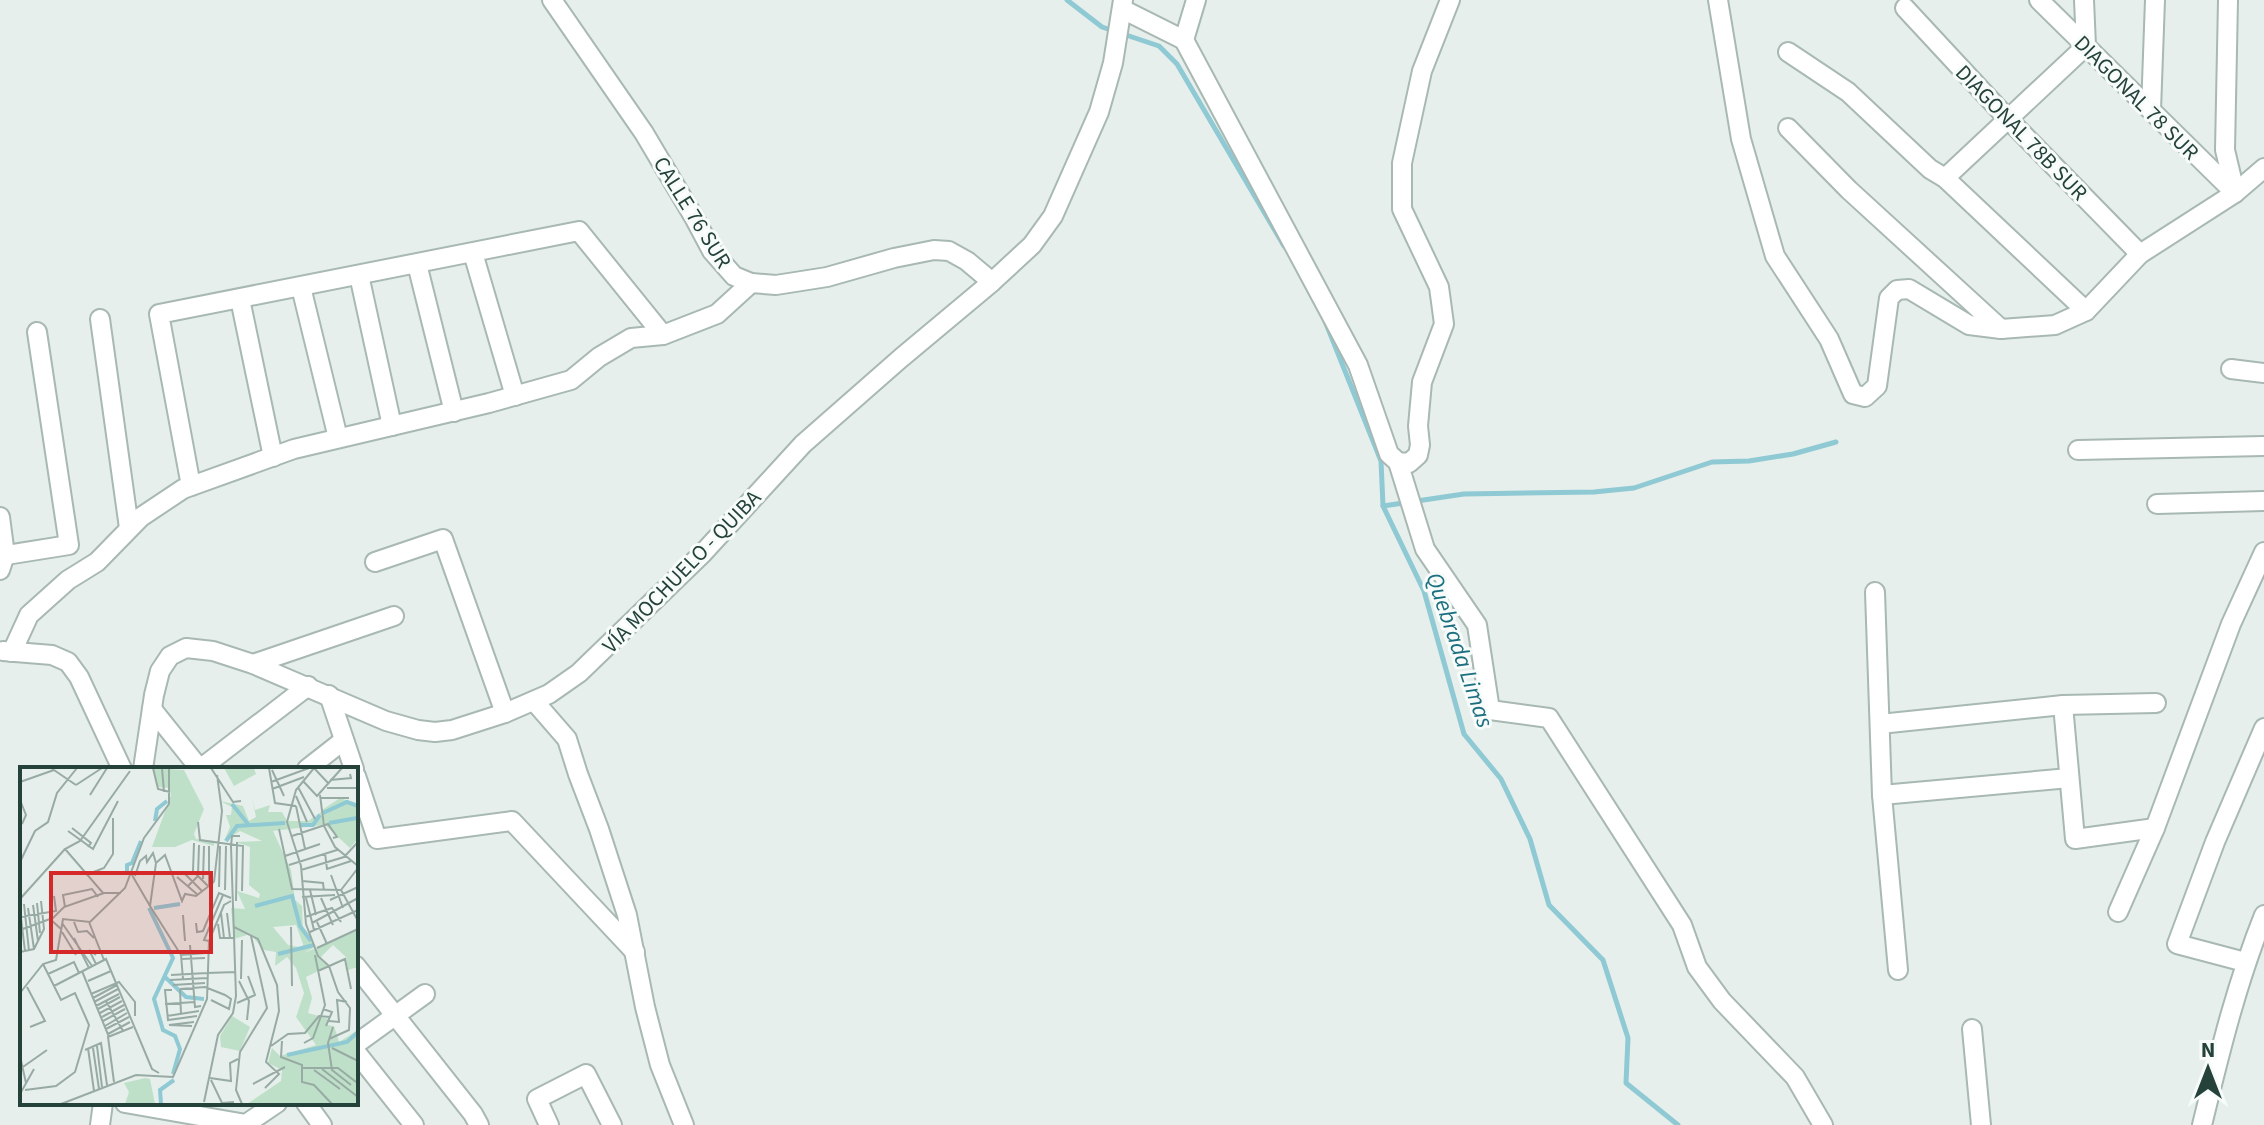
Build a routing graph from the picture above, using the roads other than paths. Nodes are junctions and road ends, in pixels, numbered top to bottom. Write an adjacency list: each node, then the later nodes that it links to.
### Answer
1 (553, 0): 25 (street, CALLE 76 SUR)
2 (1196, 0): 11 (street)
3 (1450, 0): 42 (street)
4 (1718, 0): 30 (street)
5 (2039, 0): 12 (street, DIAGONAL 78 SUR)
6 (2084, 0): 12 (street)
7 (2155, 0): 14 (street)
8 (2228, 0): 19 (street)
9 (1905, 8): 15 (street, DIAGONAL 78B SUR)
10 (1122, 10): 11 (street); 24 (street, VÍA MOCHUELO - QUIBA)
11 (1184, 40): 42 (street)
12 (2086, 46): 14 (street, DIAGONAL 78 SUR); 15 (street)
13 (1788, 52): 18 (street)
14 (2151, 110): 19 (street, DIAGONAL 78 SUR)
15 (2008, 119): 18 (street); 21 (street, DIAGONAL 78B SUR)
16 (1788, 128): 30 (street)
17 (2264, 168): 19 (street)
18 (1945, 178): 28 (street)
19 (2235, 193): 21 (street)
20 (473, 253): 22 (street); 32 (street); 35 (street)
21 (2140, 254): 28 (street)
22 (417, 264): 23 (street); 36 (street)
23 (359, 275): 26 (street); 37 (street)
24 (992, 282): 25 (street, CALLE 76 SUR); 57 (street, VÍA MOCHUELO - QUIBA)
25 (751, 283): 32 (street)
26 (301, 287): 27 (street); 38 (street)
27 (240, 299): 41 (street); 43 (street)
28 (2086, 311): 30 (street)
29 (100, 319): 47 (street)
30 (2001, 329)
31 (37, 332): 49 (street)
32 (663, 335): 35 (street)
33 (2231, 369): 34 (street)
34 (2264, 373)
35 (515, 396): 36 (street)
36 (454, 412): 37 (street)
37 (392, 426): 38 (street)
38 (338, 438): 41 (street)
39 (2264, 446): 40 (street)
40 (2078, 450)
41 (273, 457): 43 (street)
42 (1398, 462): 97 (street)
43 (191, 486): 47 (street)
44 (2264, 501): 45 (street)
45 (2157, 504)
46 (0, 517): 49 (street)
47 (129, 528): 53 (street)
48 (2264, 552): 74 (street)
49 (2, 560)
50 (375, 562): 61 (street)
51 (1875, 592): 62 (street)
52 (394, 616): 54 (street)
53 (6, 652): 65 (street)
54 (253, 664): 55 (street, VÍA MOCHUELO - QUIBA); 60 (street, VÍA MOCHUELO - QUIBA)
55 (308, 686): 56 (street, VÍA MOCHUELO - QUIBA); 68 (street)
56 (329, 695): 61 (street, VÍA MOCHUELO - QUIBA); 64 (street)
57 (534, 701): 61 (street, VÍA MOCHUELO - QUIBA); 77 (street)
58 (2156, 703): 59 (street)
59 (2063, 705): 62 (street); 71 (street)
60 (152, 709): 66 (street, VÍA MOCHUELO - QUIBA); 67 (street)
61 (505, 713)
62 (1880, 724): 72 (street)
63 (2264, 728): 78 (street)
64 (344, 740): 69 (street); 70 (street)
65 (121, 767)
66 (143, 767)
67 (198, 767)
68 (203, 767)
69 (310, 767)
70 (353, 767)
71 (2069, 778): 72 (street); 74 (street)
72 (1882, 795): 80 (street)
73 (360, 802): 77 (street)
74 (2155, 828): 75 (street)
75 (2118, 912)
76 (2264, 915): 78 (street)
77 (635, 952): 96 (street)
78 (2245, 962): 99 (street)
79 (358, 969): 82 (street)
80 (1898, 970)
81 (425, 994): 82 (street)
82 (395, 1015): 84 (street); 93 (street)
83 (1972, 1029): 98 (street)
84 (358, 1043)
85 (358, 1055): 92 (street)
86 (103, 1105): 90 (street)
87 (137, 1105): 88 (street)
88 (274, 1105)
89 (307, 1105): 91 (street)
90 (100, 1125)
91 (322, 1125)
92 (414, 1125)
93 (479, 1125)
94 (549, 1125): 95 (street)
95 (612, 1125)
96 (684, 1125)
97 (1823, 1125)
98 (1981, 1125)
99 (2202, 1125)

